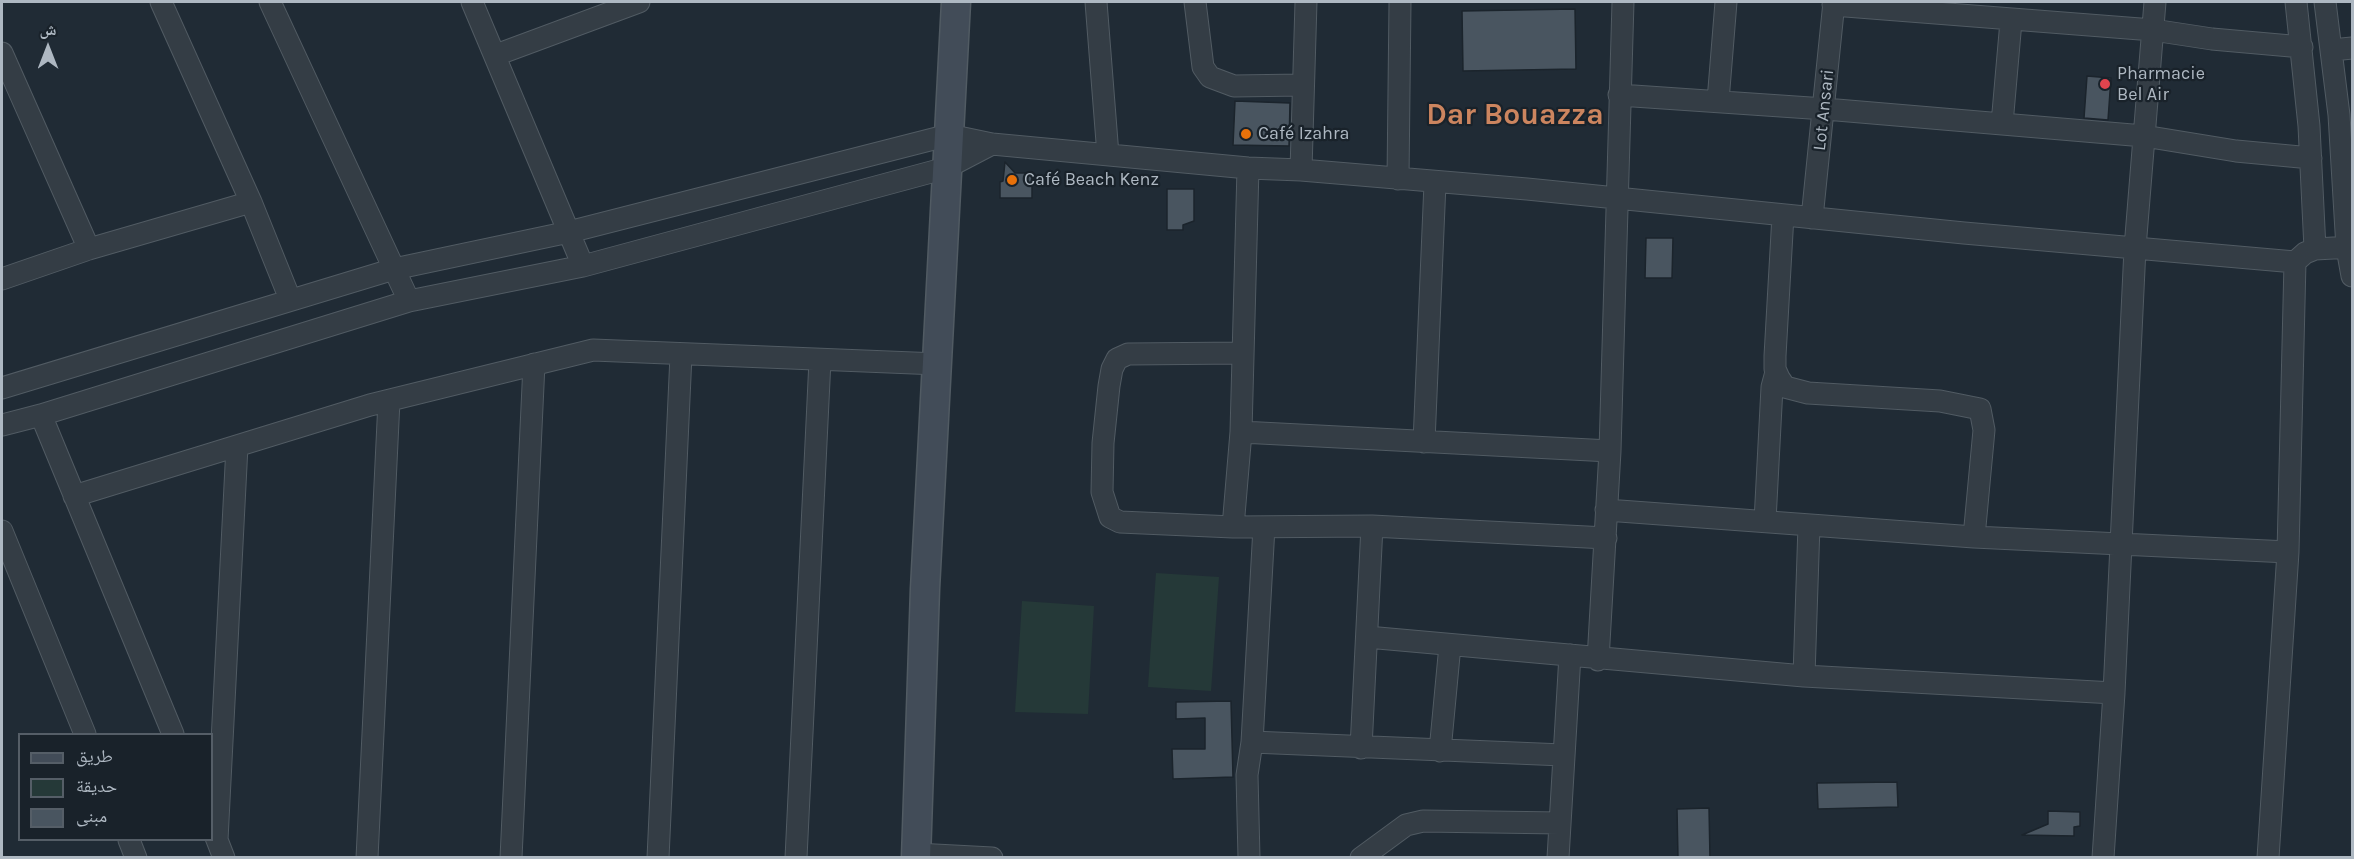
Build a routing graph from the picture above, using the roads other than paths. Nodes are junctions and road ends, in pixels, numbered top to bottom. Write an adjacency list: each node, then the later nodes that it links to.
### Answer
1 (161, 2): 39 (street)
2 (270, 2): 49 (street)
3 (472, 2): 21 (street)
4 (639, 2): 21 (street)
5 (956, 2): 27 (street)
6 (1096, 2): 30 (street)
7 (1195, 2): 22 (street)
8 (1306, 2): 22 (street)
9 (1400, 2): 36 (street)
10 (1623, 2): 23 (street)
11 (1726, 2): 24 (street)
12 (2155, 2): 17 (street)
13 (2296, 2): 18 (street)
14 (2325, 2): 19 (street)
15 (1833, 3): 16 (street); 25 (street, Lot Ansari)
16 (2011, 21): 17 (street); 26 (street)
17 (2153, 30): 18 (street); 28 (street)
18 (2302, 47): 32 (street)
19 (2342, 49): 31 (street)
20 (2, 53): 45 (street)
21 (496, 55): 42 (street)
22 (1301, 85): 35 (street)
23 (1619, 95): 24 (street); 38 (street)
24 (1718, 101): 25 (street)
25 (1825, 109): 26 (street); 41 (street, Lot Ansari)
26 (2002, 124): 28 (street)
27 (949, 135): 29 (street); 33 (street); 42 (street)
28 (2144, 136): 32 (street); 43 (street)
29 (992, 144): 30 (street); 33 (street)
30 (1108, 155): 34 (street)
31 (2347, 157): 44 (street)
32 (2310, 158): 46 (street)
33 (946, 168): 48 (street); 58 (street)
34 (1248, 168): 35 (street); 54 (street)
35 (1301, 170): 36 (street)
36 (1398, 179): 37 (street)
37 (1435, 183): 38 (street); 65 (street)
38 (1616, 197): 40 (street); 67 (street)
39 (251, 202): 45 (street); 52 (street)
40 (1783, 215): 41 (street); 59 (street)
41 (1812, 218): 43 (street)
42 (569, 232): 48 (street); 49 (street)
43 (2135, 248): 47 (street); 78 (street)
44 (2350, 248): 46 (street); 50 (street)
45 (89, 249): 51 (street)
46 (2315, 249): 47 (street)
47 (2295, 262): 79 (street)
48 (583, 266): 53 (street)
49 (394, 269): 52 (street); 53 (street)
50 (2352, 275)
51 (2, 279)
52 (290, 299): 60 (street)
53 (409, 301): 62 (street)
54 (1242, 352): 64 (street); 73 (street)
55 (681, 355): 56 (street); 57 (street); 99 (street)
56 (820, 360): 58 (street); 100 (street)
57 (534, 364): 61 (street); 98 (street)
58 (938, 364): 95 (street)
59 (1776, 372): 70 (street); 76 (street)
60 (2, 388)
61 (388, 401): 66 (street); 97 (street)
62 (41, 415): 63 (street); 68 (street)
63 (2, 425)
64 (1241, 432): 65 (street); 73 (street)
65 (1424, 442): 67 (street)
66 (237, 446): 68 (street); 94 (street)
67 (1610, 451): 69 (street)
68 (74, 496): 87 (street)
69 (1606, 510): 70 (street); 77 (street)
70 (1766, 521): 71 (street)
71 (1809, 525): 76 (street); 84 (street)
72 (1372, 526): 74 (street); 77 (street); 80 (street)
73 (1233, 527): 74 (street)
74 (1264, 527): 88 (street)
75 (2, 531): 86 (street)
76 (1974, 537): 78 (street)
77 (1606, 538): 83 (street)
78 (2120, 546): 79 (street); 85 (street)
79 (2288, 552): 106 (street)
80 (1367, 637): 81 (street); 89 (street)
81 (1450, 645): 82 (street); 90 (street)
82 (1570, 656): 83 (street); 91 (street)
83 (1598, 660): 84 (street)
84 (1804, 676): 85 (street)
85 (2114, 693): 105 (street)
86 (84, 733)
87 (172, 733)
88 (1252, 742): 89 (street); 102 (street)
89 (1361, 748): 90 (street)
90 (1440, 751): 91 (street)
91 (1563, 755): 92 (street)
92 (1560, 824): 103 (street); 104 (street)
93 (129, 841): 96 (street)
94 (218, 841)
95 (916, 856): 101 (street)
96 (136, 858)
97 (367, 858)
98 (511, 858)
99 (658, 858)
100 (796, 858)
101 (992, 858)
102 (1249, 858)
103 (1361, 858)
104 (1558, 858)
105 (2103, 858)
106 (2268, 858)

